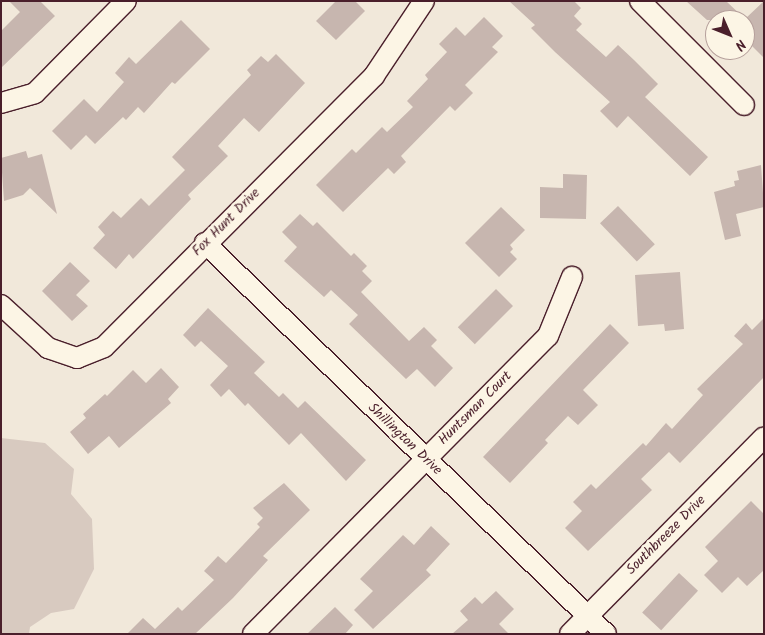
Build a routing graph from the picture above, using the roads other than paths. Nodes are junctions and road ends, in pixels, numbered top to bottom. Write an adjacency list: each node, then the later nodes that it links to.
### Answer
1 (126, 1): 4 (street)
2 (424, 1): 6 (street, Fox Hunt Drive)
3 (640, 1): 5 (street)
4 (1, 103)
5 (744, 104)
6 (205, 243): 8 (street, Fox Hunt Drive); 10 (street, Shillington Drive)
7 (572, 277): 10 (street, Huntsman Court)
8 (1, 304)
9 (764, 436): 11 (street, Southbreeze Drive)
10 (424, 458): 11 (street, Shillington Drive); 12 (street, Huntsman Court)
11 (587, 615): 13 (street, Southbreeze Drive); 14 (street, Shillington Drive)
12 (253, 634)
13 (570, 634)
14 (606, 634)

